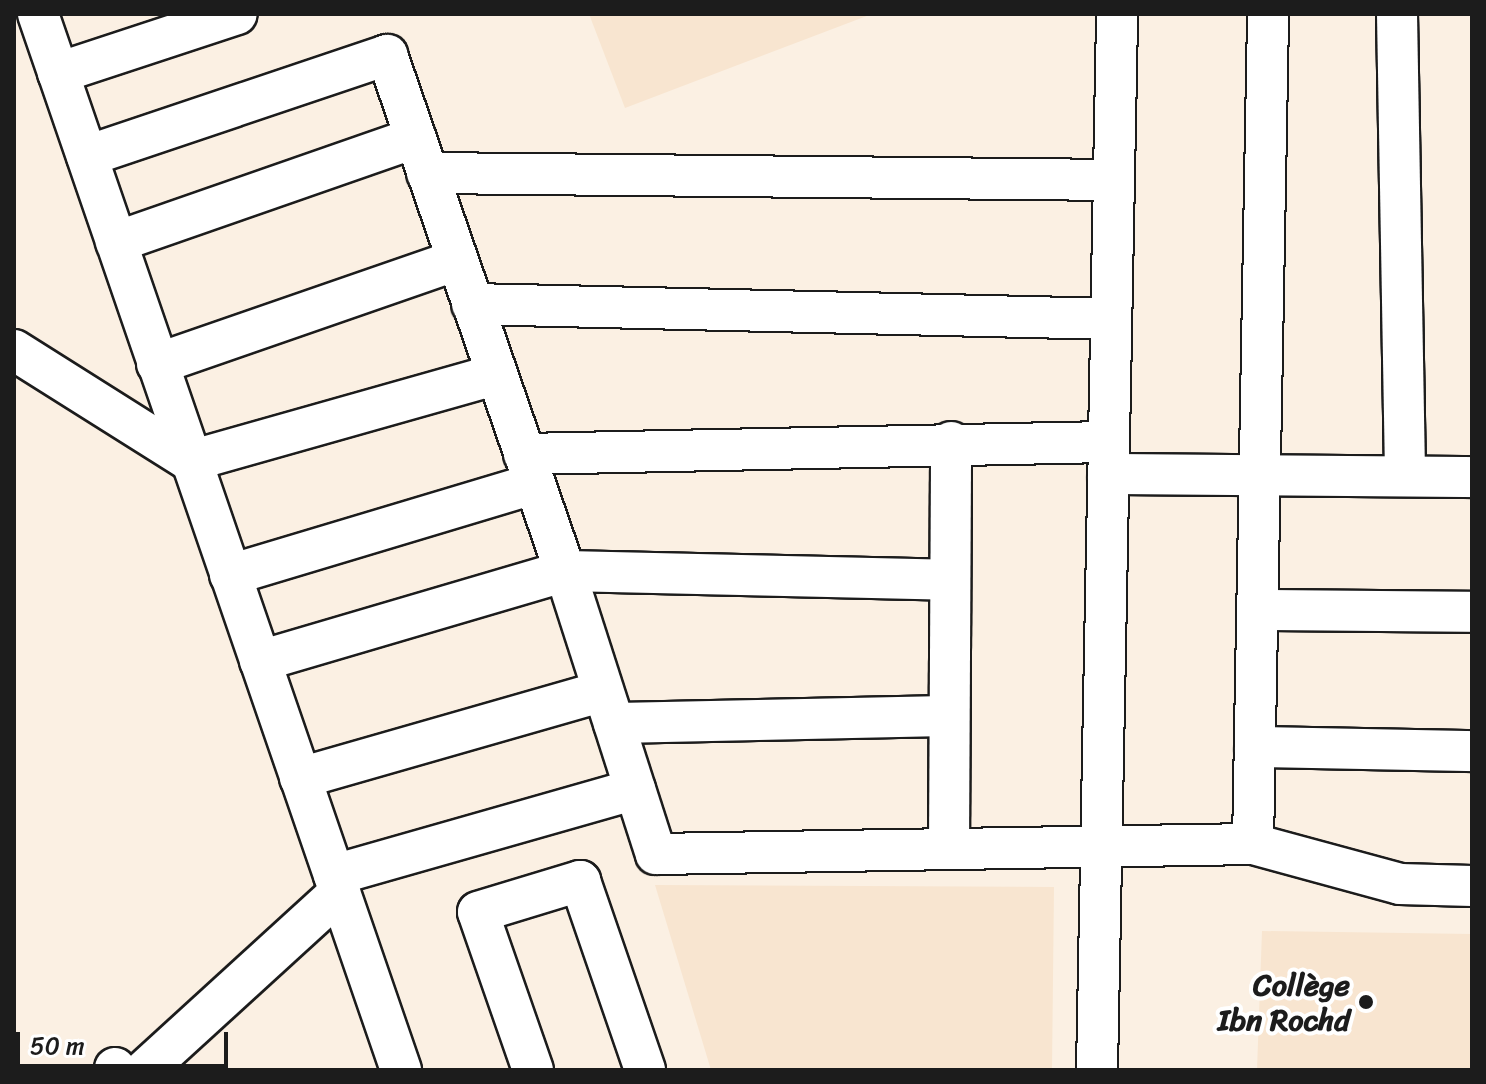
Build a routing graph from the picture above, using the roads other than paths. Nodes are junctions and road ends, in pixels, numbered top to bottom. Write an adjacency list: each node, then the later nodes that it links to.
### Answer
1 (38, 14): 6 (street)
2 (237, 14): 6 (street)
3 (1117, 14): 9 (street)
4 (1268, 14): 21 (street)
5 (1397, 14): 22 (street)
6 (58, 73): 7 (street)
7 (87, 156): 8 (street); 10 (street)
8 (421, 156): 9 (street); 10 (street); 11 (street)
9 (1113, 180): 13 (street)
10 (116, 242): 15 (street)
11 (457, 260): 12 (street); 15 (street)
12 (472, 304): 13 (street); 16 (street)
13 (1111, 319): 18 (street)
14 (14, 350): 19 (street)
15 (157, 364): 19 (street)
16 (497, 374): 19 (street); 20 (street)
17 (951, 442): 18 (street); 20 (street); 26 (street)
18 (1108, 458): 21 (street); 37 (street)
19 (190, 461): 25 (street)
20 (529, 469): 24 (street); 25 (street)
21 (1259, 475): 22 (street); 27 (street)
22 (1405, 476): 23 (street)
23 (1472, 477)
24 (565, 571): 26 (street); 29 (street); 30 (street)
25 (230, 575): 29 (street)
26 (950, 580): 31 (street)
27 (1261, 610): 28 (street); 32 (street)
28 (1472, 612)
29 (260, 661): 34 (street)
30 (608, 707): 31 (street); 34 (street); 35 (street)
31 (949, 716): 38 (street)
32 (1255, 747): 33 (street); 36 (street)
33 (1472, 751)
34 (300, 778): 39 (street)
35 (635, 789): 38 (street); 39 (street)
36 (1253, 844): 37 (street); 40 (street)
37 (1101, 845): 38 (street); 45 (street)
38 (949, 846)
39 (337, 883): 41 (street); 42 (street)
40 (1472, 886)
41 (125, 1069)
42 (401, 1070)
43 (533, 1070): 44 (street)
44 (645, 1070)
45 (1097, 1070)

